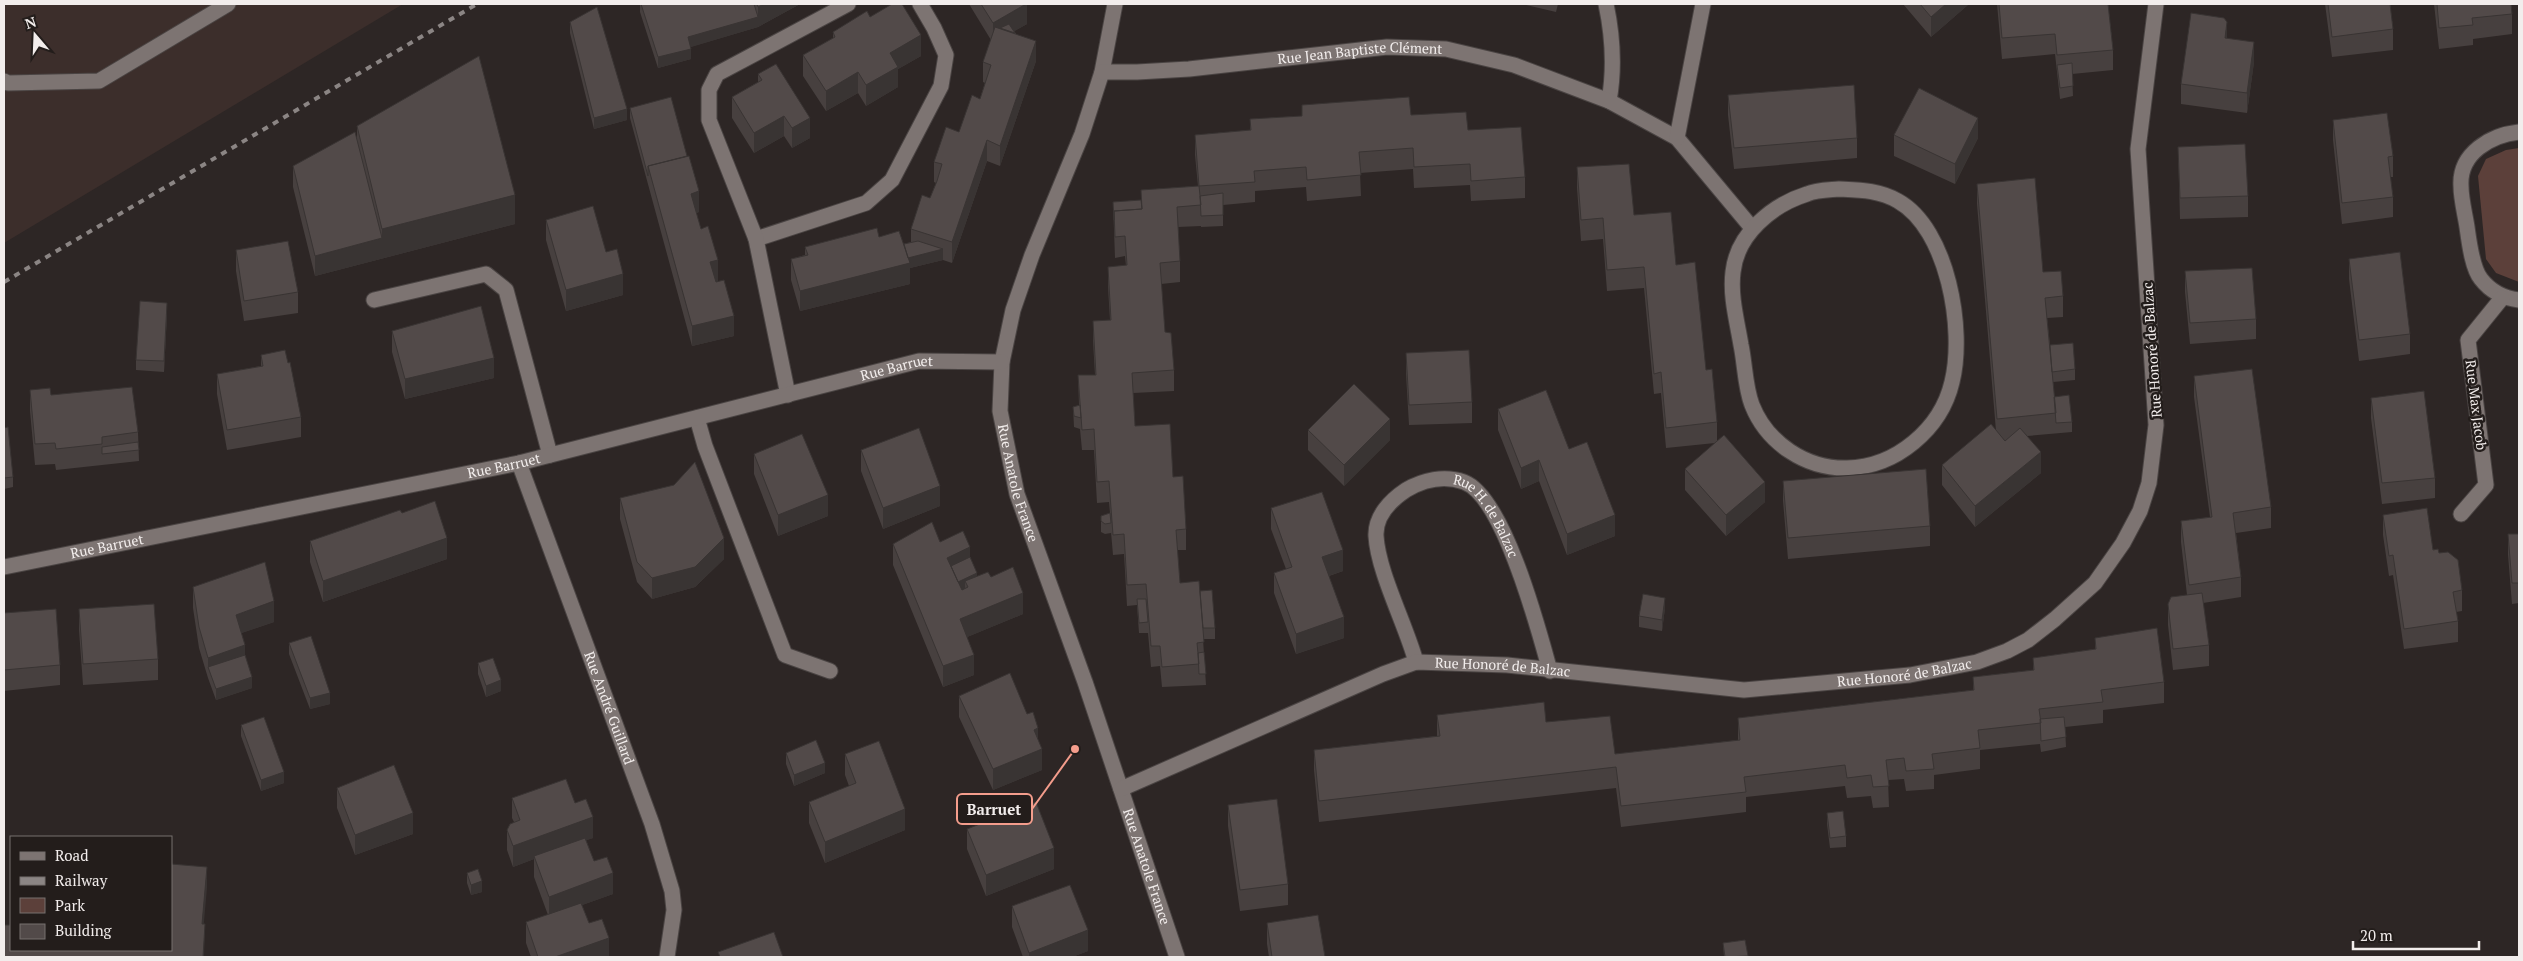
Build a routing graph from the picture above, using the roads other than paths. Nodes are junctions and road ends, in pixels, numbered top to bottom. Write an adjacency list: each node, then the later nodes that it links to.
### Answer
1 (228, 4): 9 (street)
2 (848, 4): 14 (street)
3 (920, 4): 14 (street)
4 (1116, 4): 8 (street, Rue Anatole France)
5 (1606, 4): 10 (street)
6 (1702, 4): 12 (street)
7 (2151, 5): 27 (street, Rue Honoré de Balzac)
8 (1102, 72): 10 (street, Rue Jean Baptiste Clément); 18 (street, Rue Anatole France)
9 (4, 81)
10 (1609, 101): 12 (street, Rue Jean Baptiste Clément)
11 (2519, 132): 15 (street)
12 (1677, 138): 13 (street, Rue Jean Baptiste Clément)
13 (1752, 228): 13 (street)
14 (756, 239): 19 (street)
15 (2502, 298): 17 (street); 23 (street, Rue Max Jacob)
16 (374, 300): 21 (street)
17 (2519, 300)
18 (1002, 362): 19 (street, Rue Barruet); 28 (street, Rue Anatole France)
19 (788, 395): 20 (street, Rue Barruet)
20 (696, 418): 21 (street, Rue Barruet); 26 (street)
21 (550, 455): 22 (street, Rue Barruet)
22 (520, 463): 24 (street, Rue Barruet); 29 (street, Rue André Guillard)
23 (2461, 514)
24 (4, 568)
25 (1416, 662): 27 (street, Rue Honoré de Balzac); 27 (street, Rue H. de Balzac); 28 (street, Rue Honoré de Balzac)
26 (830, 671)
27 (1550, 671)
28 (1121, 789): 30 (street, Rue Anatole France)
29 (667, 957)
30 (1177, 957)

